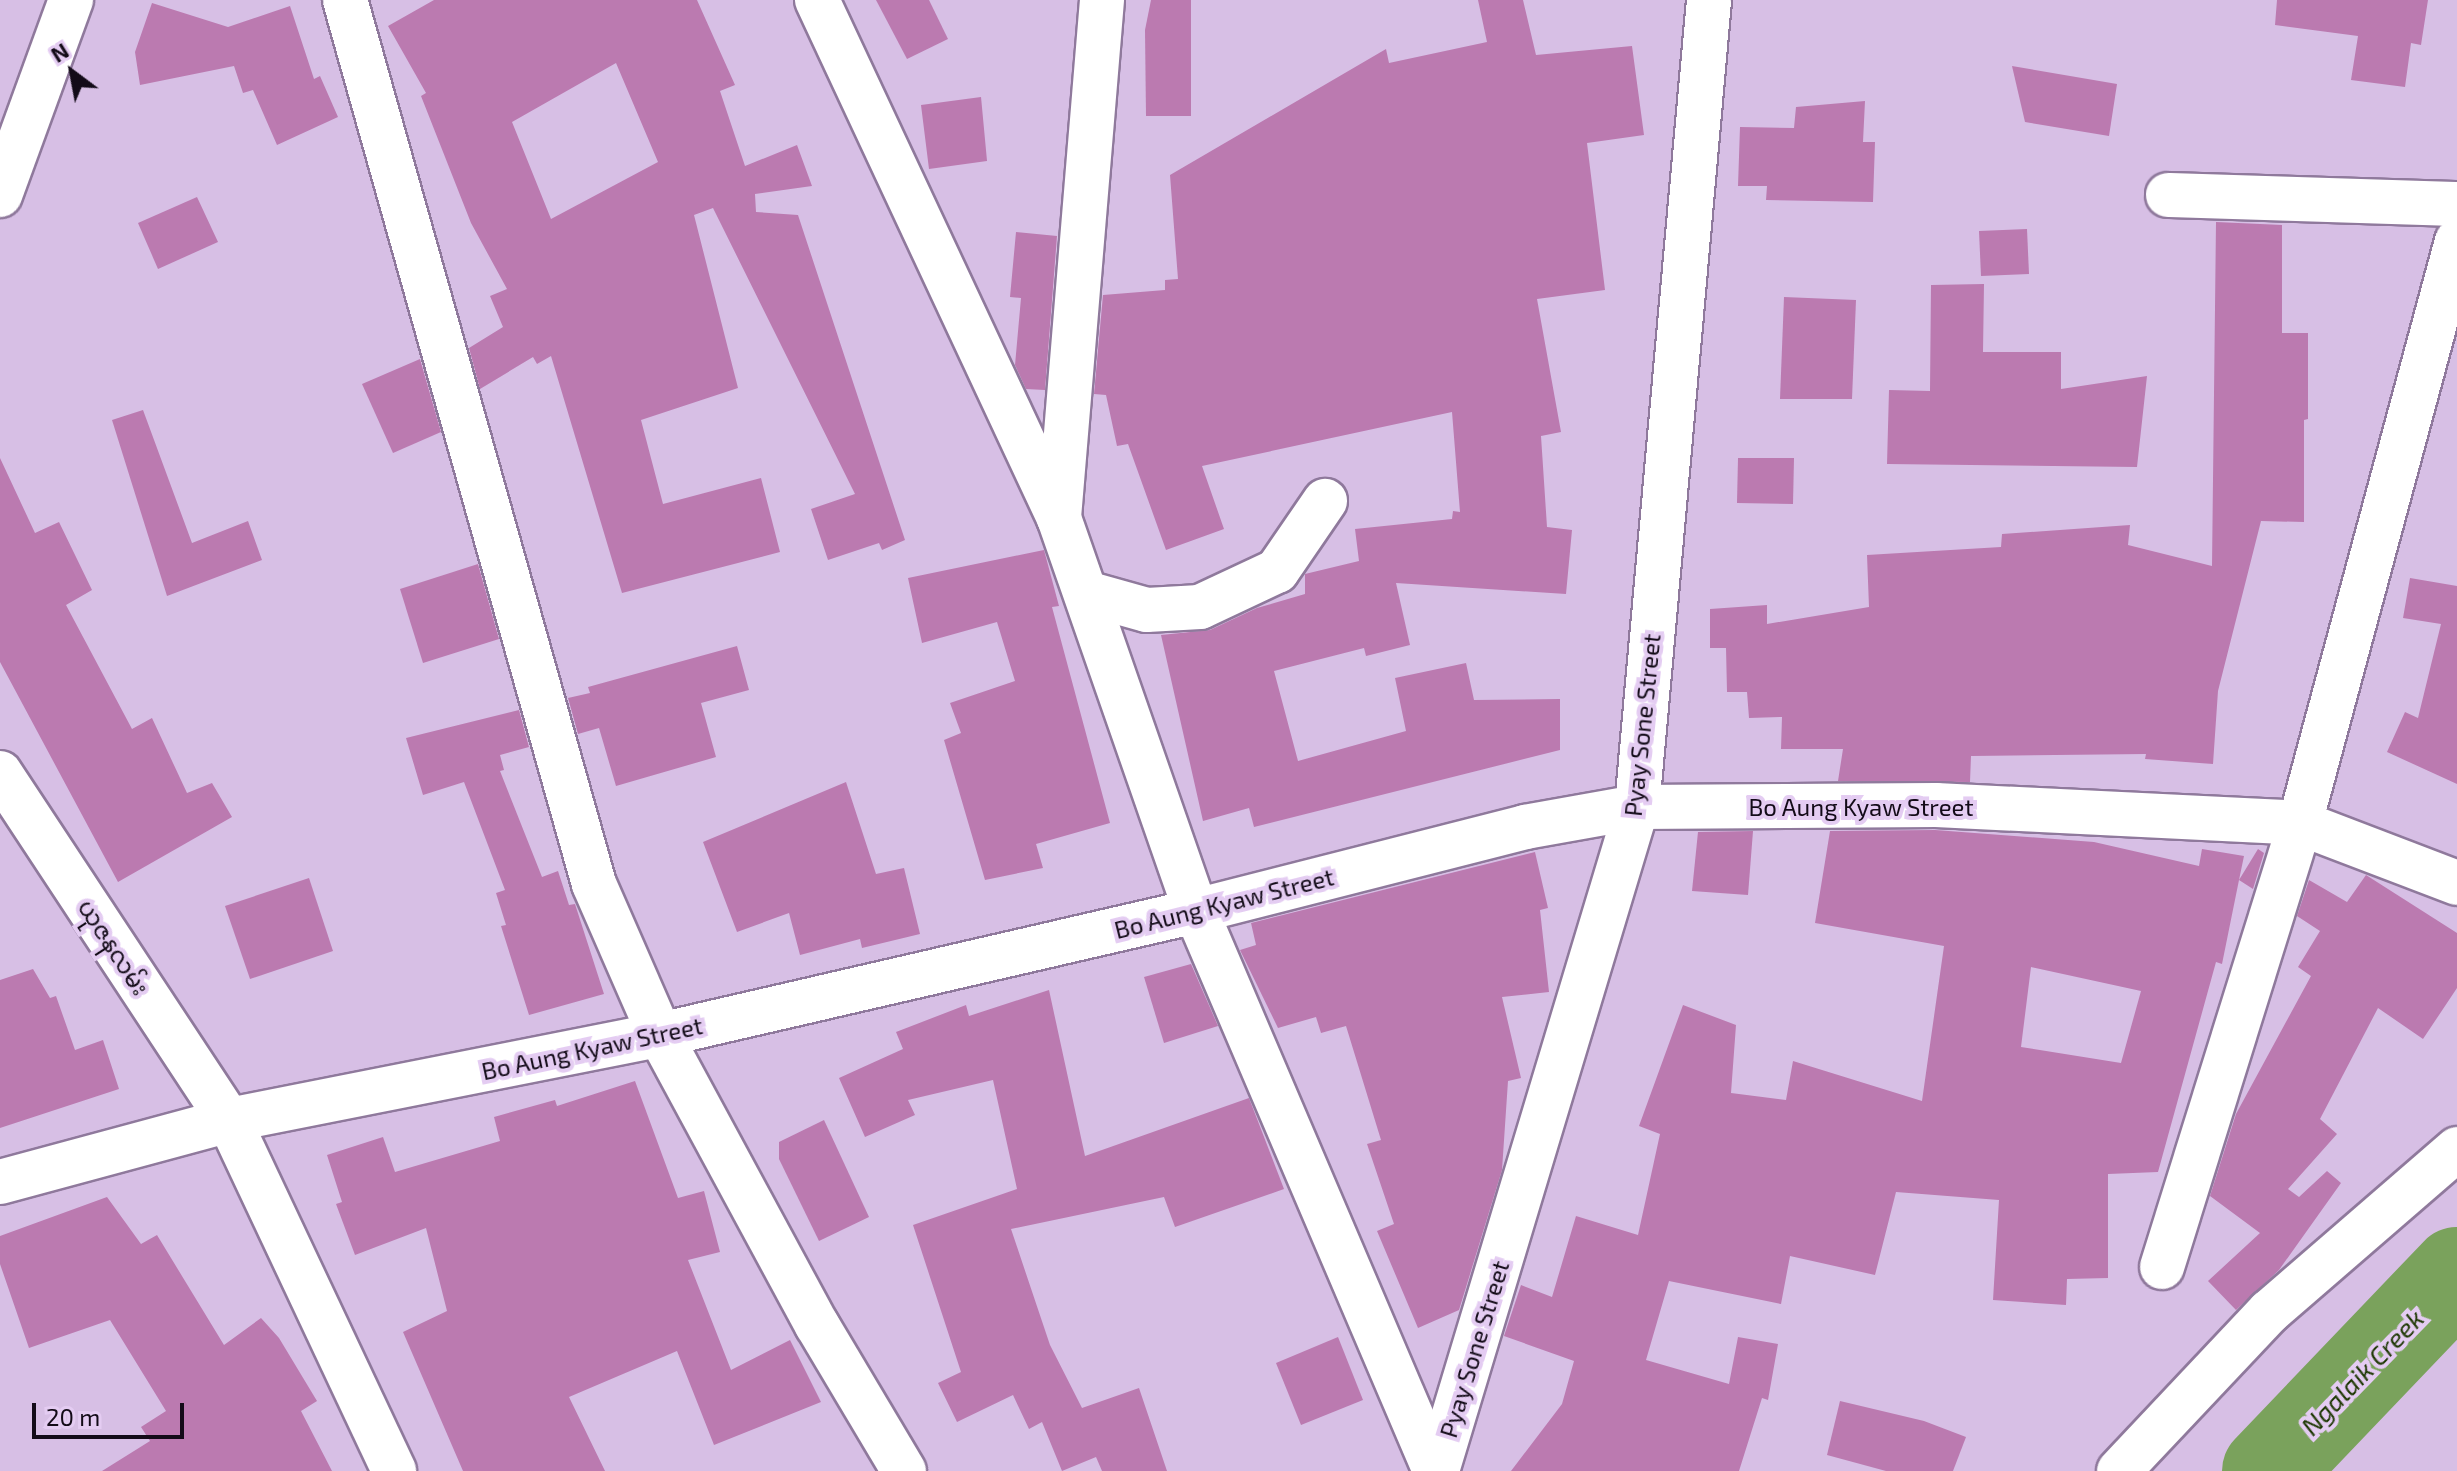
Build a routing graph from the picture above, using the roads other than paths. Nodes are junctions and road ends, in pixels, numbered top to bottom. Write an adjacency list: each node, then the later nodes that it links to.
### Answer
1 (71, 0): 6 (street)
2 (345, 0): 18 (street)
3 (817, 0): 11 (street)
4 (1102, 0): 11 (street)
5 (1709, 0): 14 (street, Pyay Sone Street)
6 (0, 195)
7 (2168, 195): 8 (street)
8 (2457, 204)
9 (2456, 251): 15 (street)
10 (1325, 501): 12 (street)
11 (1059, 518): 12 (street)
12 (1086, 593): 17 (street)
13 (0, 773): 19 (street, ယုဇနလမ်း)
14 (1637, 807): 15 (street, Bo Aung Kyaw Street); 17 (street, Bo Aung Kyaw Street); 25 (street, Pyay Sone Street)
15 (2300, 823): 16 (street, Bo Aung Kyaw Street); 22 (street)
16 (2457, 883)
17 (1196, 911): 18 (street, Bo Aung Kyaw Street); 25 (street)
18 (660, 1035): 19 (street, Bo Aung Kyaw Street); 24 (street)
19 (229, 1120): 21 (street, Bo Aung Kyaw Street); 23 (street, ယုဇနလမ်း)
20 (2457, 1149): 26 (street)
21 (0, 1182)
22 (2162, 1267)
23 (394, 1471)
24 (904, 1471)
25 (1436, 1471)
26 (2119, 1471)

